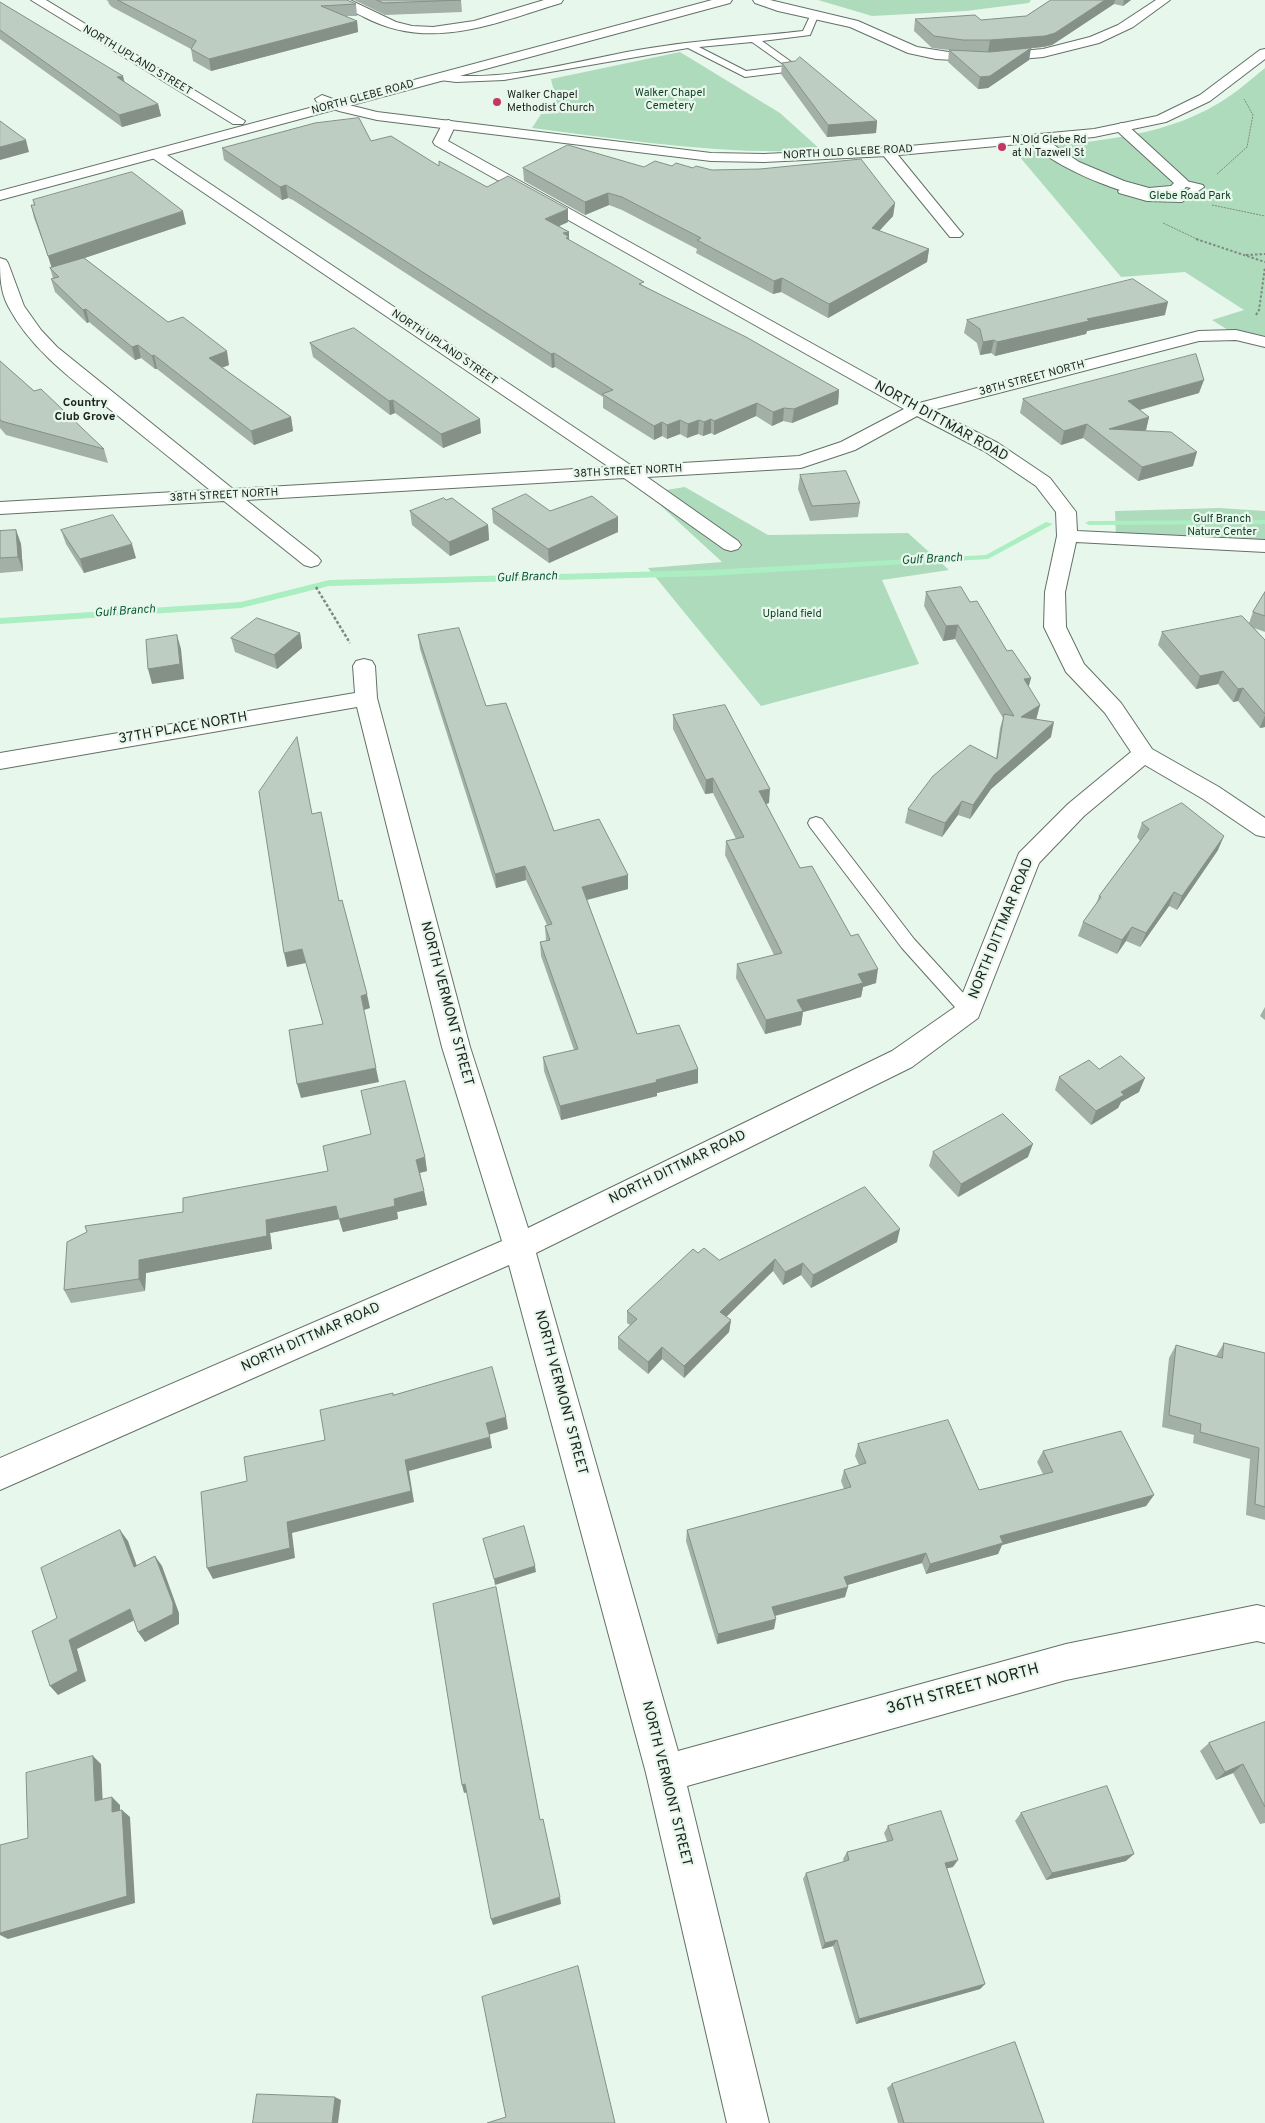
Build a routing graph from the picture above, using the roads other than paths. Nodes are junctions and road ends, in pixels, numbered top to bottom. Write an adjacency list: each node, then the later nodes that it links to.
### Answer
1 (36, 0): 18 (street, NORTH UPLAND STREET)
2 (340, 0): 3 (street)
3 (557, 0)
4 (689, 0): 13 (street, NORTH GLEBE ROAD)
5 (726, 0): 12 (street, NORTH GLEBE ROAD)
6 (759, 0): 8 (street)
7 (1164, 0): 8 (street)
8 (814, 16): 9 (lane)
9 (754, 39): 10 (lane); 10 (lane)
10 (689, 45): 12 (lane)
11 (1265, 53): 20 (street, NORTH OLD GLEBE ROAD)
12 (440, 77): 14 (street, NORTH GLEBE ROAD)
13 (347, 92): 14 (street, NORTH OLD GLEBE ROAD); 15 (street, NORTH GLEBE ROAD)
14 (361, 98): 16 (street, NORTH GLEBE ROAD); 17 (street, NORTH OLD GLEBE ROAD)
15 (322, 99): 16 (street, NORTH OLD GLEBE ROAD); 18 (street, NORTH GLEBE ROAD)
16 (335, 106): 17 (street, NORTH OLD GLEBE ROAD); 23 (street, NORTH GLEBE ROAD)
17 (412, 119): 19 (street, NORTH OLD GLEBE ROAD)
18 (238, 121): 25 (street, NORTH GLEBE ROAD)
19 (449, 124): 22 (street, NORTH OLD GLEBE ROAD); 31 (street, NORTH DITTMAR ROAD)
20 (1120, 127): 21 (street, NORTH OLD GLEBE ROAD); 24 (street)
21 (1034, 138): 22 (street, NORTH OLD GLEBE ROAD); 26 (street)
22 (888, 152): 28 (street)
23 (156, 154): 27 (street, NORTH GLEBE ROAD); 32 (street, NORTH UPLAND STREET)
24 (1182, 183): 26 (street); 26 (lane)
25 (0, 184)
26 (1129, 187)
27 (0, 196)
28 (955, 234)
29 (0, 264): 33 (street)
30 (1265, 342): 31 (street, 38TH STREET NORTH)
31 (917, 409): 32 (street, 38TH STREET NORTH); 35 (street, NORTH DITTMAR ROAD)
32 (627, 472): 33 (street, 38TH STREET NORTH); 36 (street, NORTH UPLAND STREET)
33 (229, 496): 34 (street, 38TH STREET NORTH); 38 (street)
34 (0, 508)
35 (1068, 536): 37 (street); 41 (street, NORTH DITTMAR ROAD)
36 (730, 545)
37 (1265, 546)
38 (311, 561)
39 (364, 666): 40 (street, NORTH VERMONT STREET)
40 (366, 698): 42 (street, 37TH PLACE NORTH); 46 (street, NORTH VERMONT STREET)
41 (1144, 754): 44 (street); 45 (street, NORTH DITTMAR ROAD)
42 (0, 761)
43 (816, 822): 45 (lane)
44 (1265, 829)
45 (969, 1011): 46 (street, NORTH DITTMAR ROAD)
46 (519, 1246): 47 (street, NORTH DITTMAR ROAD); 49 (street, NORTH VERMONT STREET)
47 (0, 1474)
48 (1265, 1625): 49 (street, 36TH STREET NORTH)
49 (665, 1773): 50 (street, NORTH VERMONT STREET)
50 (748, 2123)

